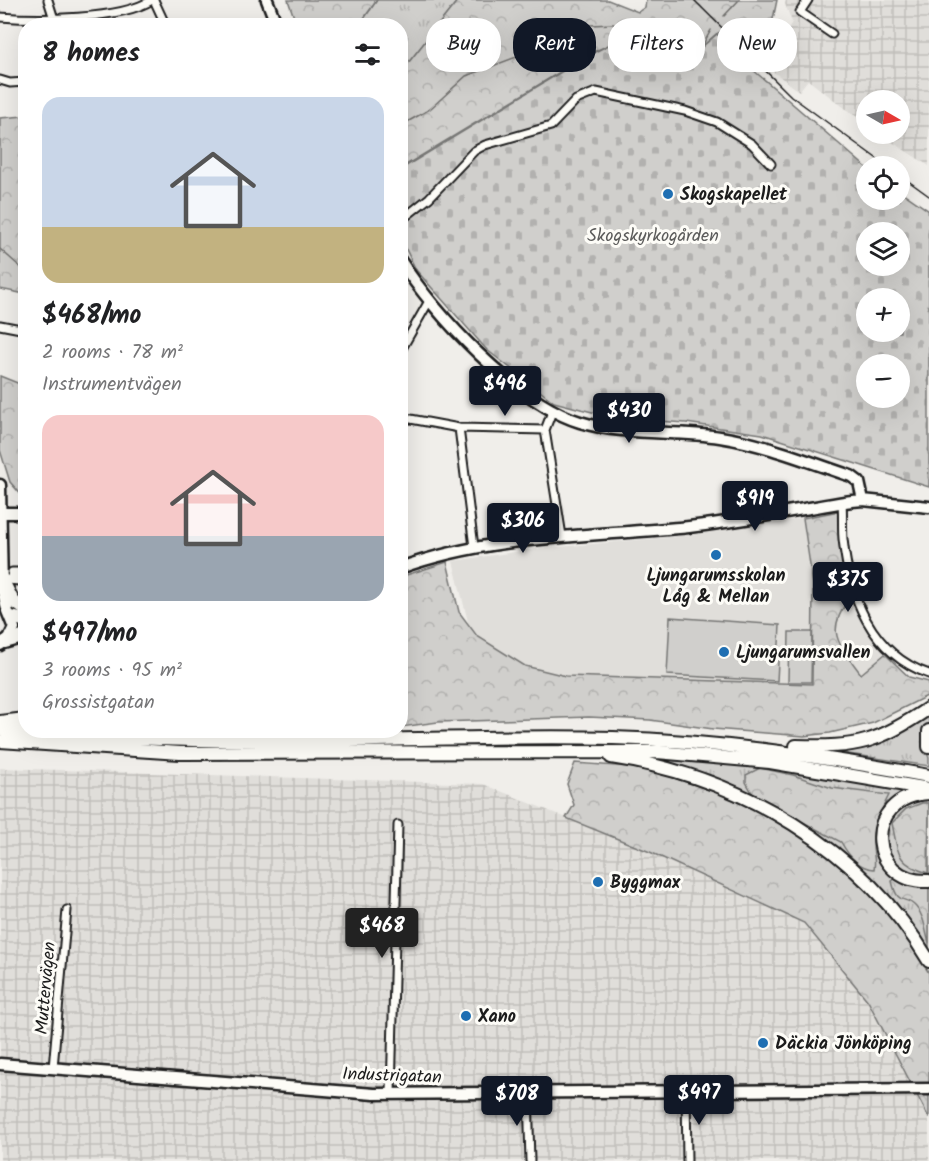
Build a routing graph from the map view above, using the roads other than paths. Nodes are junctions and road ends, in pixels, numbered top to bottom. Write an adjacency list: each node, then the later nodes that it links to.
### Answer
1 (48, 0): 7 (street)
2 (153, 0): 8 (street); 9 (street)
3 (267, 0): 10 (street)
4 (808, 0): 11 (street)
5 (0, 17): 6 (street)
6 (27, 18)
7 (54, 18)
8 (88, 18)
9 (162, 18)
10 (272, 18)
11 (831, 34)
12 (0, 80): 13 (street)
13 (18, 82)
14 (771, 165): 15 (street)
15 (408, 215)
16 (408, 271): 17 (street)
17 (429, 301): 20 (street); 21 (street)
18 (0, 325): 19 (street)
19 (18, 328)
20 (408, 330)
21 (553, 409): 24 (street); 26 (street)
22 (408, 418): 23 (street)
23 (459, 428): 24 (street); 32 (street)
24 (545, 430): 31 (street)
25 (0, 484): 29 (street)
26 (863, 500): 27 (street); 28 (street)
27 (842, 502): 31 (street); 39 (street)
28 (929, 507)
29 (1, 513): 30 (street); 34 (street)
30 (18, 513)
31 (562, 536): 32 (street)
32 (474, 547): 33 (street)
33 (408, 563)
34 (13, 577): 35 (highway); 36 (street)
35 (18, 604)
36 (7, 612): 38 (street)
37 (18, 639): 38 (highway)
38 (2, 645)
39 (929, 674)
40 (929, 708): 50 (highway)
41 (18, 720): 42 (highway)
42 (0, 722)
43 (0, 729): 44 (highway)
44 (18, 730)
45 (929, 731): 51 (highway)
46 (149, 738): 48 (highway)
47 (305, 738): 48 (highway)
48 (325, 741): 50 (highway)
49 (0, 743): 52 (highway)
50 (716, 744): 53 (highway)
51 (929, 747)
52 (565, 750): 54 (highway); 58 (highway)
53 (929, 776)
54 (929, 791): 56 (highway)
55 (398, 825): 64 (street)
56 (929, 881)
57 (67, 910): 60 (street, Muttervägen)
58 (929, 962)
59 (0, 1064): 60 (street, Industrigatan)
60 (53, 1068): 64 (street, Industrigatan)
61 (929, 1089): 62 (street, Industrigatan)
62 (686, 1092): 63 (street, Industrigatan); 66 (street)
63 (528, 1093): 64 (street, Industrigatan); 65 (street)
64 (391, 1094)
65 (530, 1161)
66 (687, 1161)

